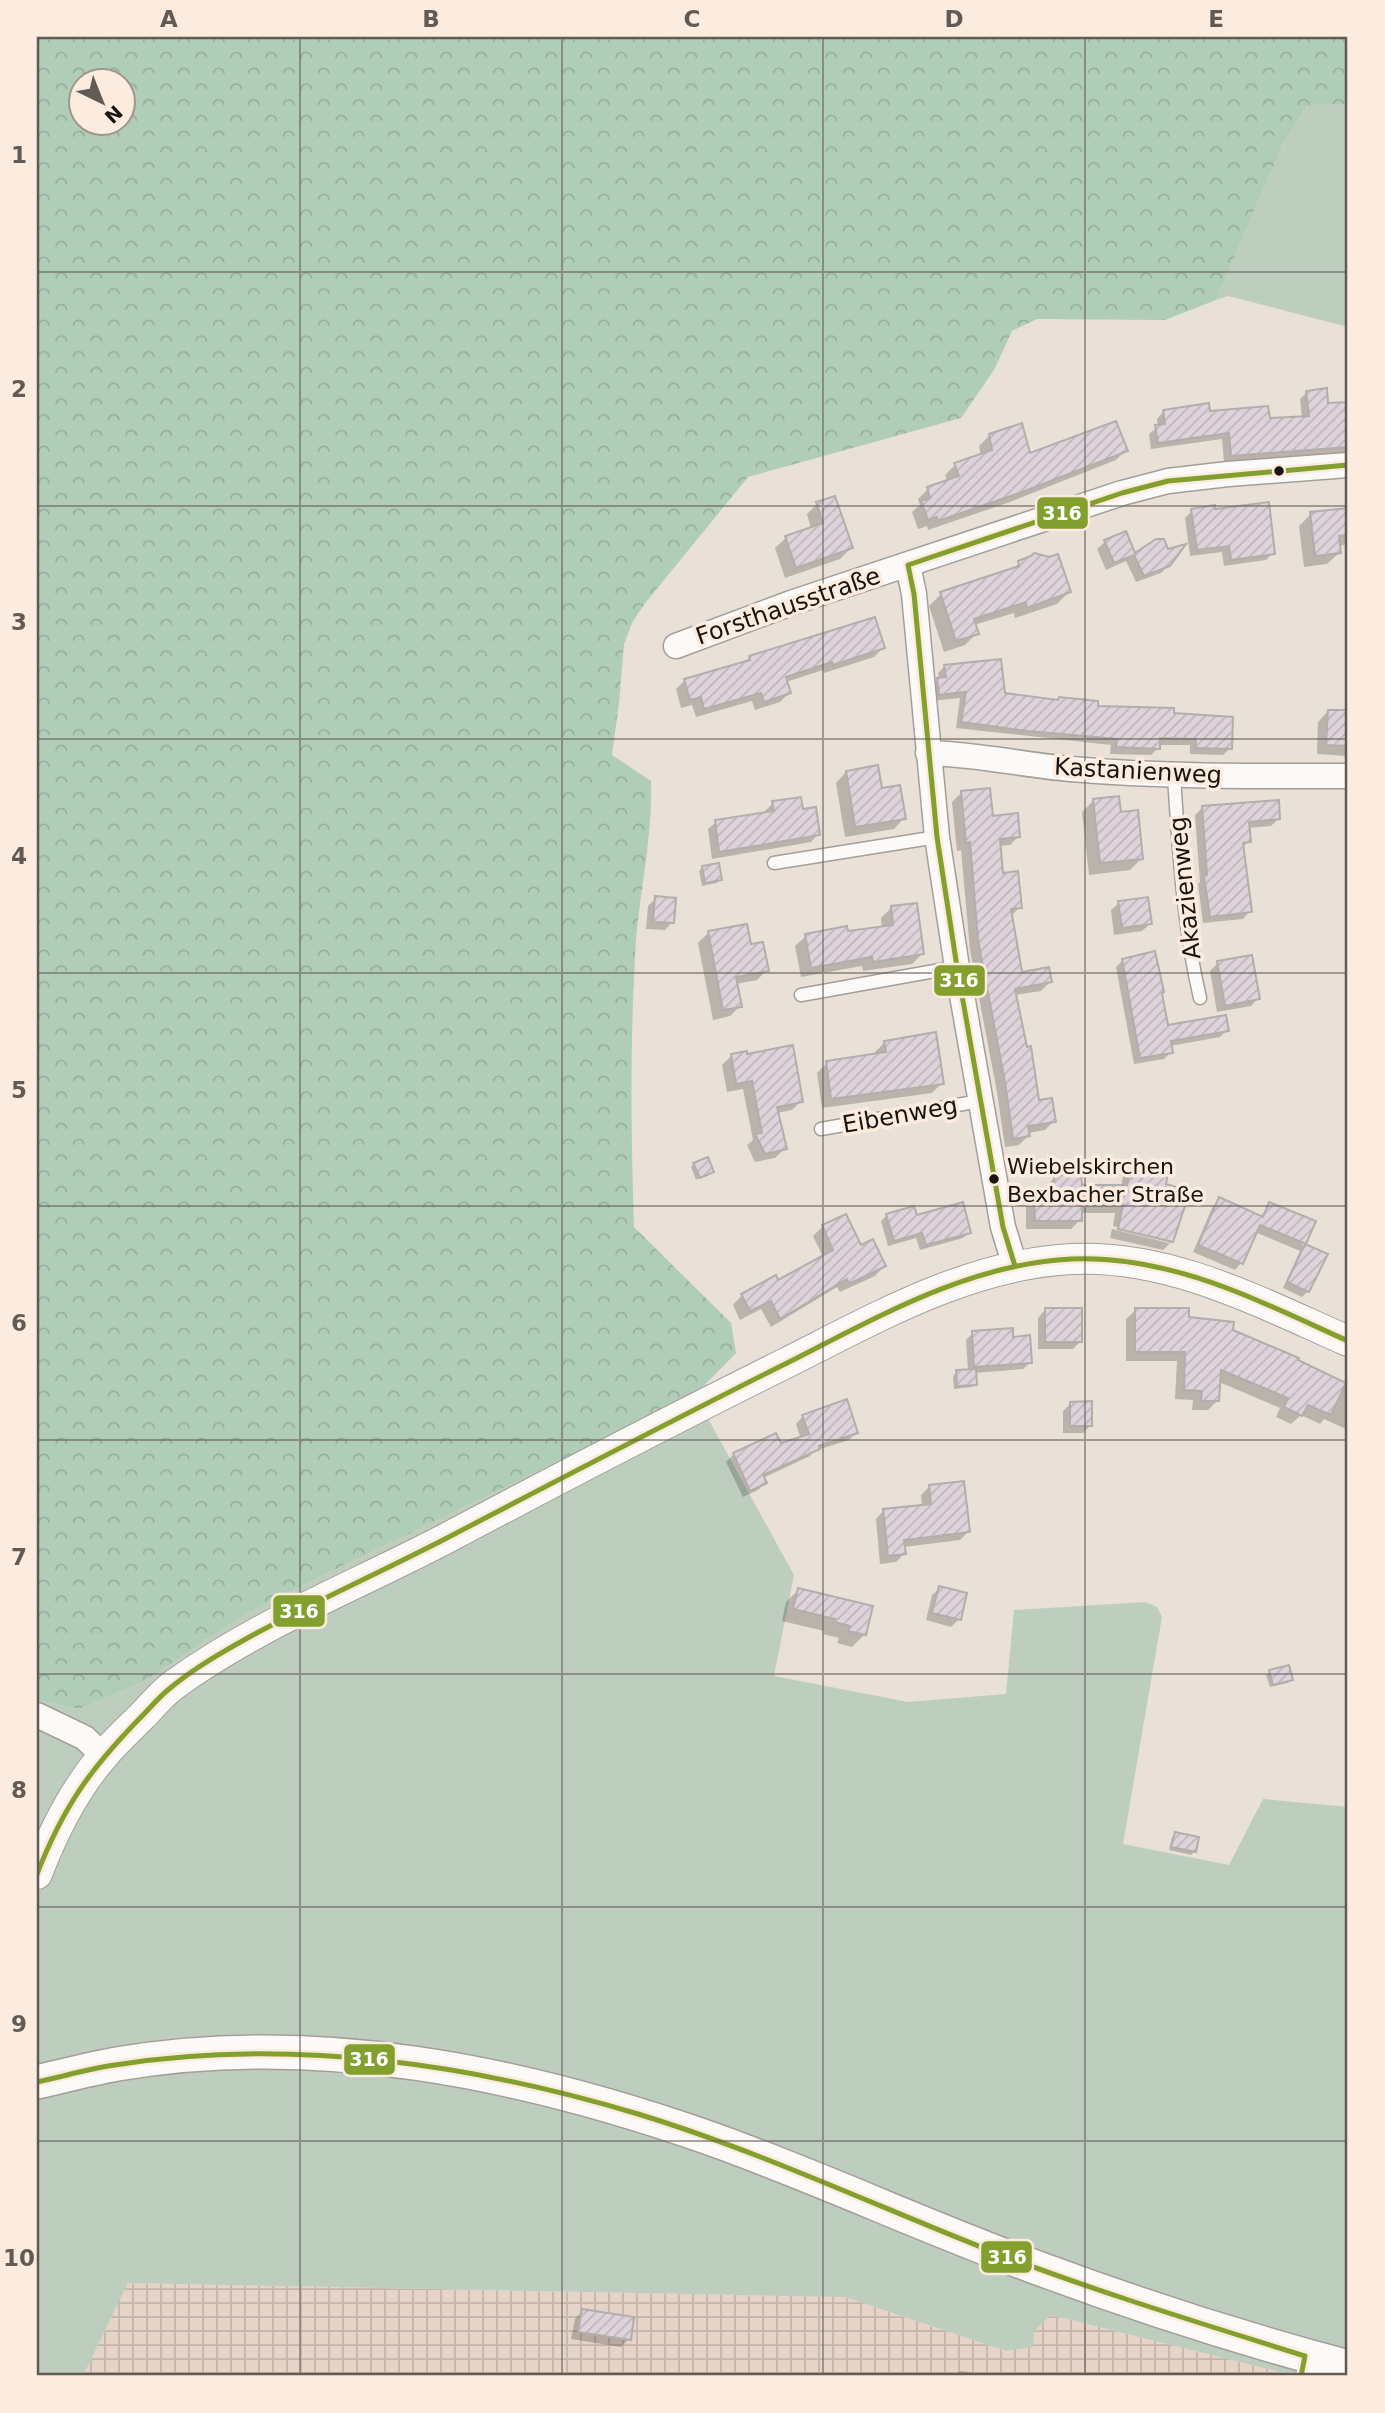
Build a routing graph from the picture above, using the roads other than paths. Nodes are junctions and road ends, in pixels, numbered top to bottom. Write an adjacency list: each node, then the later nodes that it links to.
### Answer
1 (1348, 465): 2 (street, Forsthausstraße)
2 (908, 565): 3 (street, Forsthausstraße); 4 (street)
3 (676, 646)
4 (928, 753): 6 (street, Kastanienweg); 7 (street)
5 (1348, 776): 6 (street, Kastanienweg)
6 (1174, 777): 11 (lane, Akazienweg)
7 (937, 837): 8 (lane); 9 (street)
8 (774, 863)
9 (957, 967): 10 (lane); 12 (street)
10 (801, 995)
11 (1200, 998)
12 (980, 1101): 13 (lane, Eibenweg); 14 (street)
13 (821, 1129)
14 (1015, 1266): 15 (street); 17 (street)
15 (1348, 1341)
16 (37, 1714): 17 (street)
17 (103, 1756): 18 (street)
18 (37, 1874)
19 (37, 2082): 20 (main road)
20 (1303, 2366): 21 (main road)
21 (1348, 2367)

